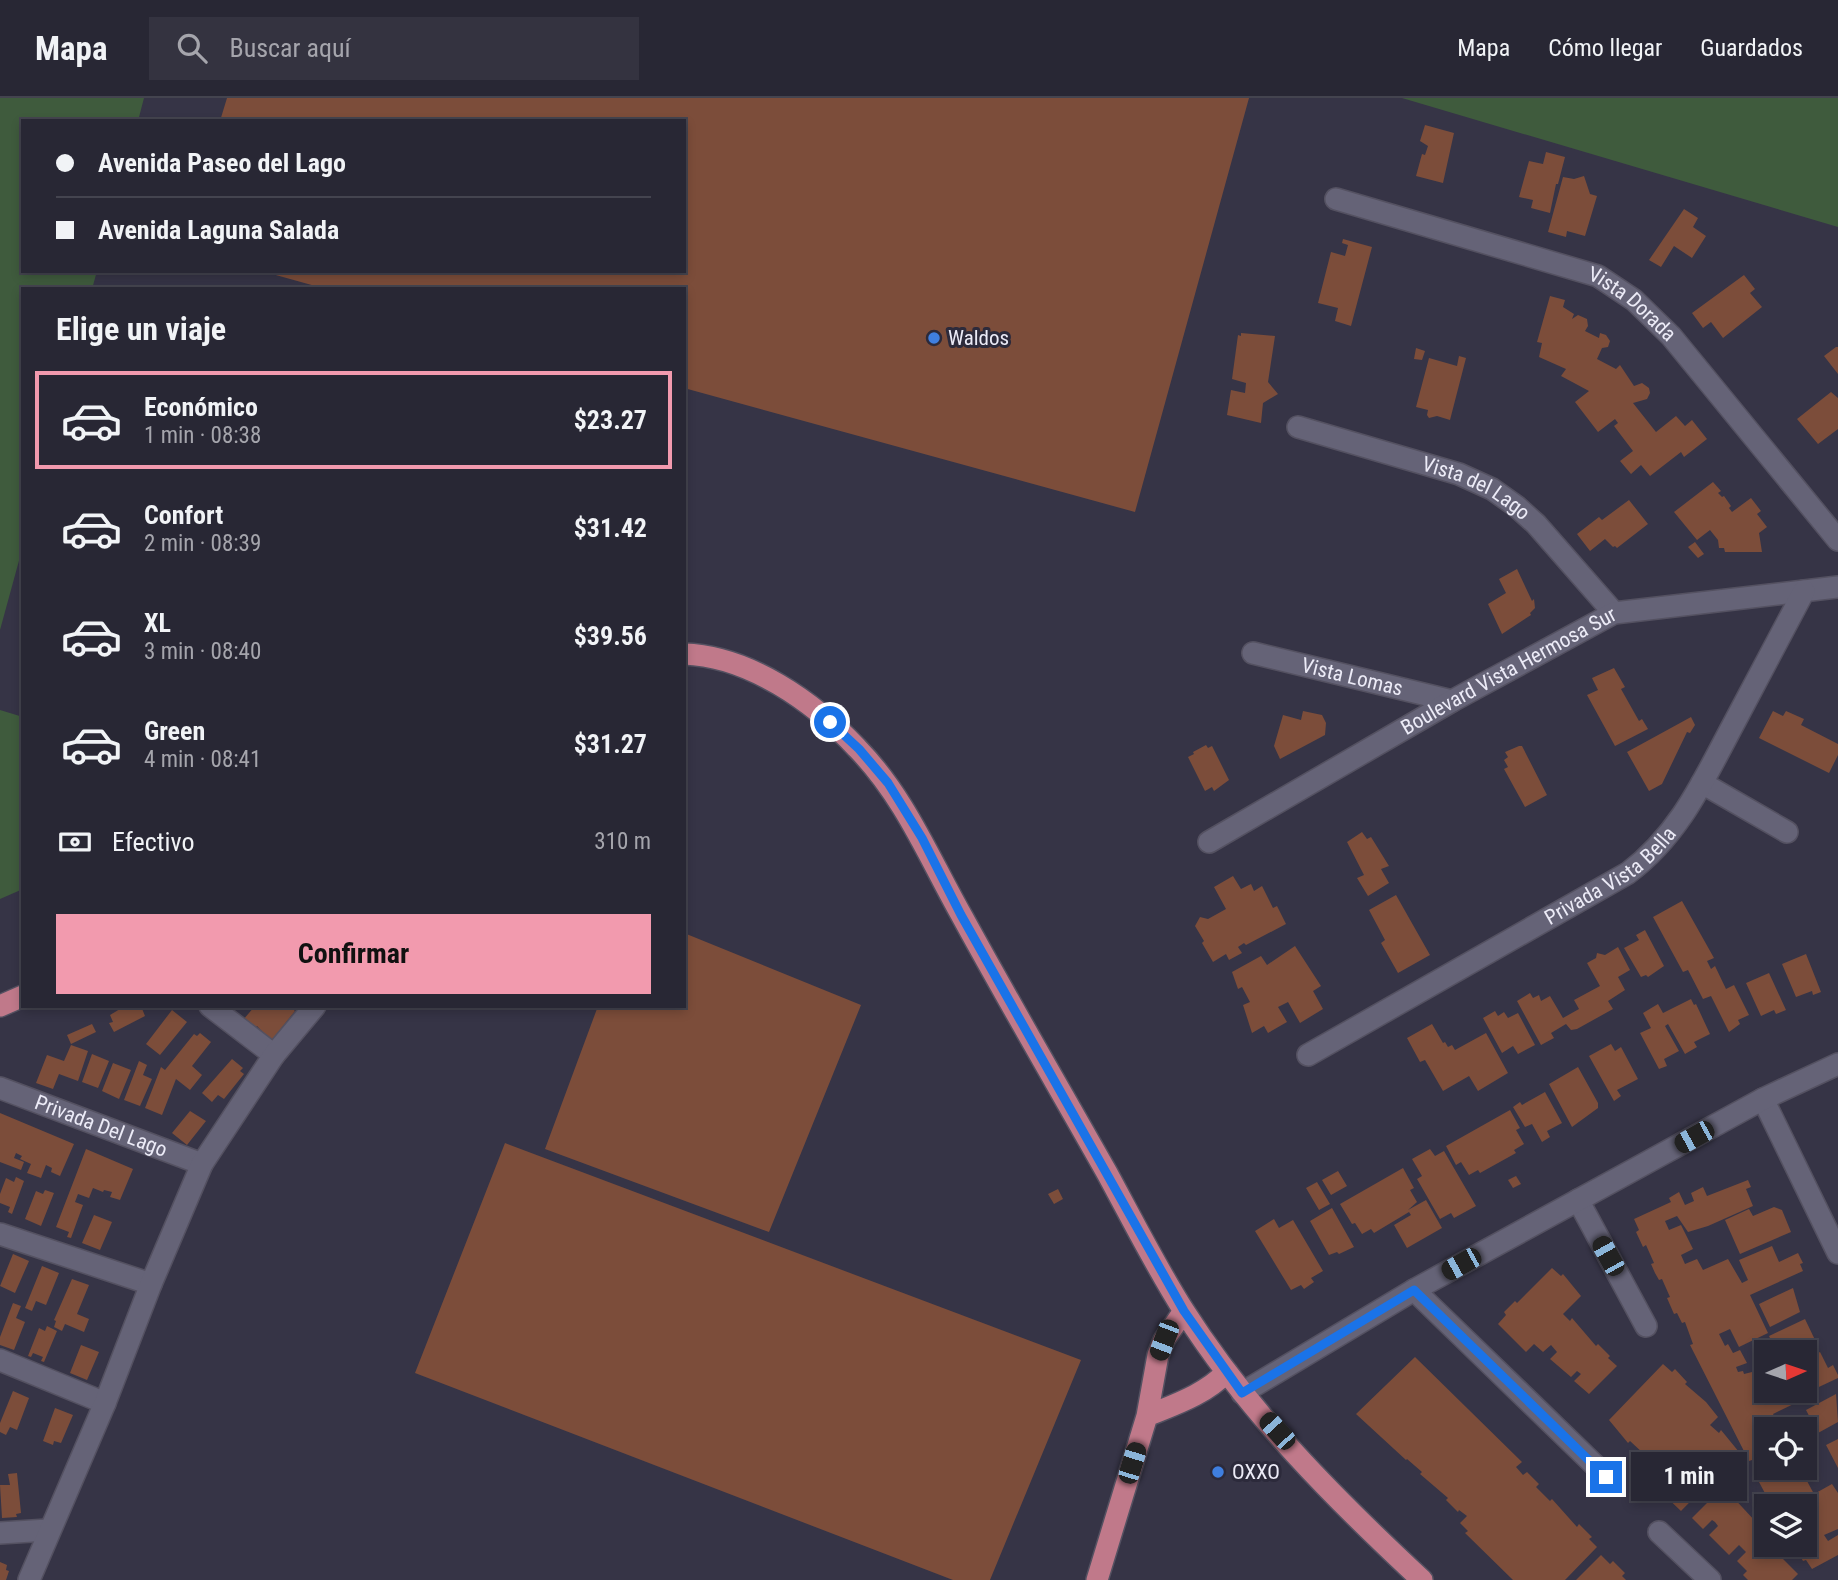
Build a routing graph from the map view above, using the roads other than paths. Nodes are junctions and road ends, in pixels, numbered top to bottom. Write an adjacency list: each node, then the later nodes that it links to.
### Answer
1 (1336, 199): 3 (street, Vista Dorada)
2 (1298, 427): 6 (street, Vista del Lago)
3 (1838, 540)
4 (1838, 587): 5 (street, Boulevard Vista Hermosa Sur)
5 (1804, 591): 6 (street, Boulevard Vista Hermosa Sur); 10 (street, Privada Vista Bella)
6 (1614, 613): 9 (street, Boulevard Vista Hermosa Sur)
7 (1253, 653): 9 (street, Vista Lomas)
8 (686, 654): 28 (main road)
9 (1452, 701): 12 (street, Boulevard Vista Hermosa Sur)
10 (1702, 783): 11 (street); 18 (street, Privada Vista Bella)
11 (1787, 832)
12 (1209, 842)
13 (21, 997): 14 (main road)
14 (0, 1006)
15 (213, 1008): 17 (street)
16 (313, 1008): 17 (street)
17 (274, 1055): 22 (street)
18 (1308, 1055)
19 (1838, 1064): 21 (street)
20 (0, 1088): 22 (street, Privada Del Lago)
21 (1763, 1099): 23 (street); 25 (street)
22 (202, 1164): 26 (street)
23 (1578, 1200): 27 (street); 29 (street)
24 (0, 1234): 26 (street)
25 (1838, 1253)
26 (151, 1284): 33 (street)
27 (1414, 1290): 32 (street); 35 (street)
28 (1184, 1311): 31 (main road); 34 (main road)
29 (1646, 1326)
30 (0, 1360): 33 (street)
31 (1227, 1372): 32 (main road); 34 (main road)
32 (1242, 1393): 41 (main road)
33 (105, 1403): 36 (street)
34 (1147, 1416): 40 (main road)
35 (1606, 1477)
36 (48, 1530): 38 (street); 39 (street)
37 (1659, 1532): 42 (street)
38 (0, 1534)
39 (29, 1580)
40 (1097, 1580)
41 (1423, 1580)
42 (1710, 1580)

